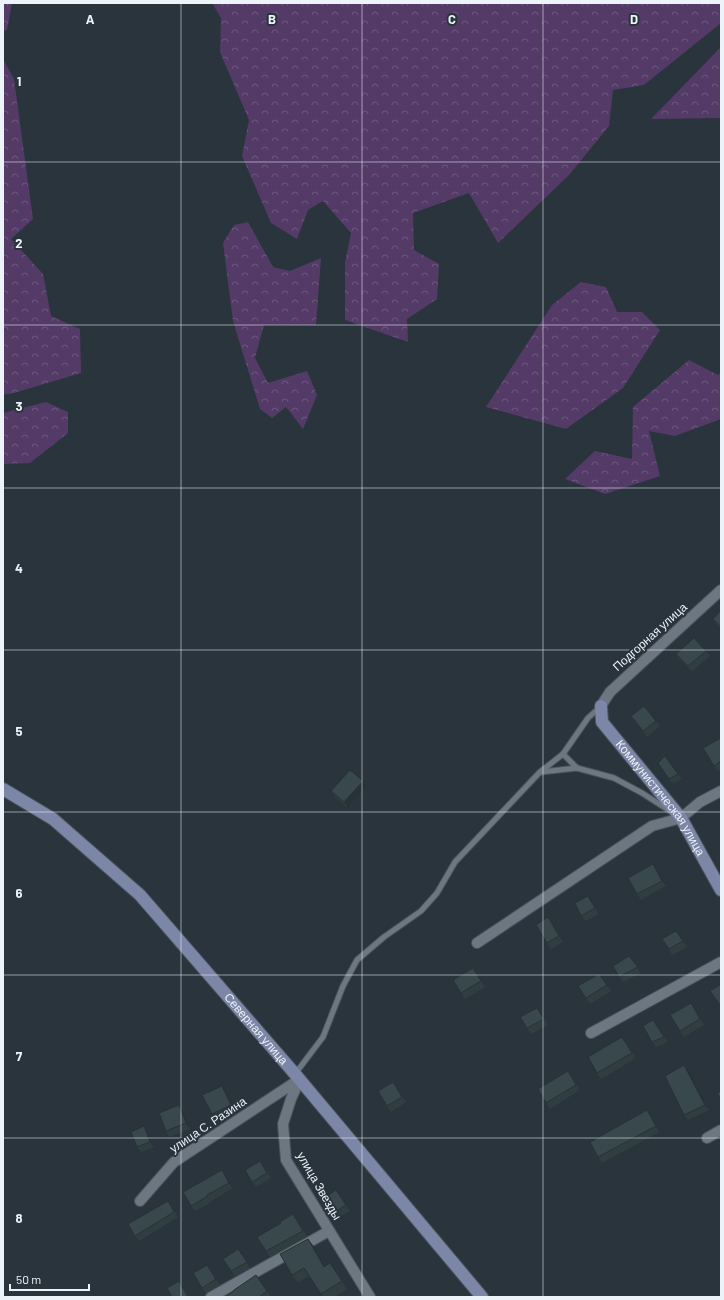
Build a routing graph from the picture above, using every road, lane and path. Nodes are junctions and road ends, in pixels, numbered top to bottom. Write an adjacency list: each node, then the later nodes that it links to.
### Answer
1 (721, 590): 2 (street, Подгорная улица)
2 (601, 706): 3 (lane); 8 (street, Коммунистическая улица)
3 (563, 754): 4 (lane); 5 (lane)
4 (577, 768): 5 (lane); 8 (lane)
5 (540, 772): 13 (lane)
6 (3, 789): 13 (street, Северная улица)
7 (721, 791): 8 (street)
8 (681, 818): 9 (street, Коммунистическая улица); 10 (street)
9 (721, 890)
10 (477, 943)
11 (721, 962): 12 (street)
12 (591, 1033)
13 (297, 1076): 16 (street, улица С. Разина); 17 (street, улица Звезды); 20 (street, Северная улица)
14 (721, 1130): 15 (street)
15 (707, 1138)
16 (140, 1201)
17 (329, 1231): 18 (street); 19 (street, улица Звезды)
18 (211, 1297)
19 (370, 1297)
20 (482, 1297)

